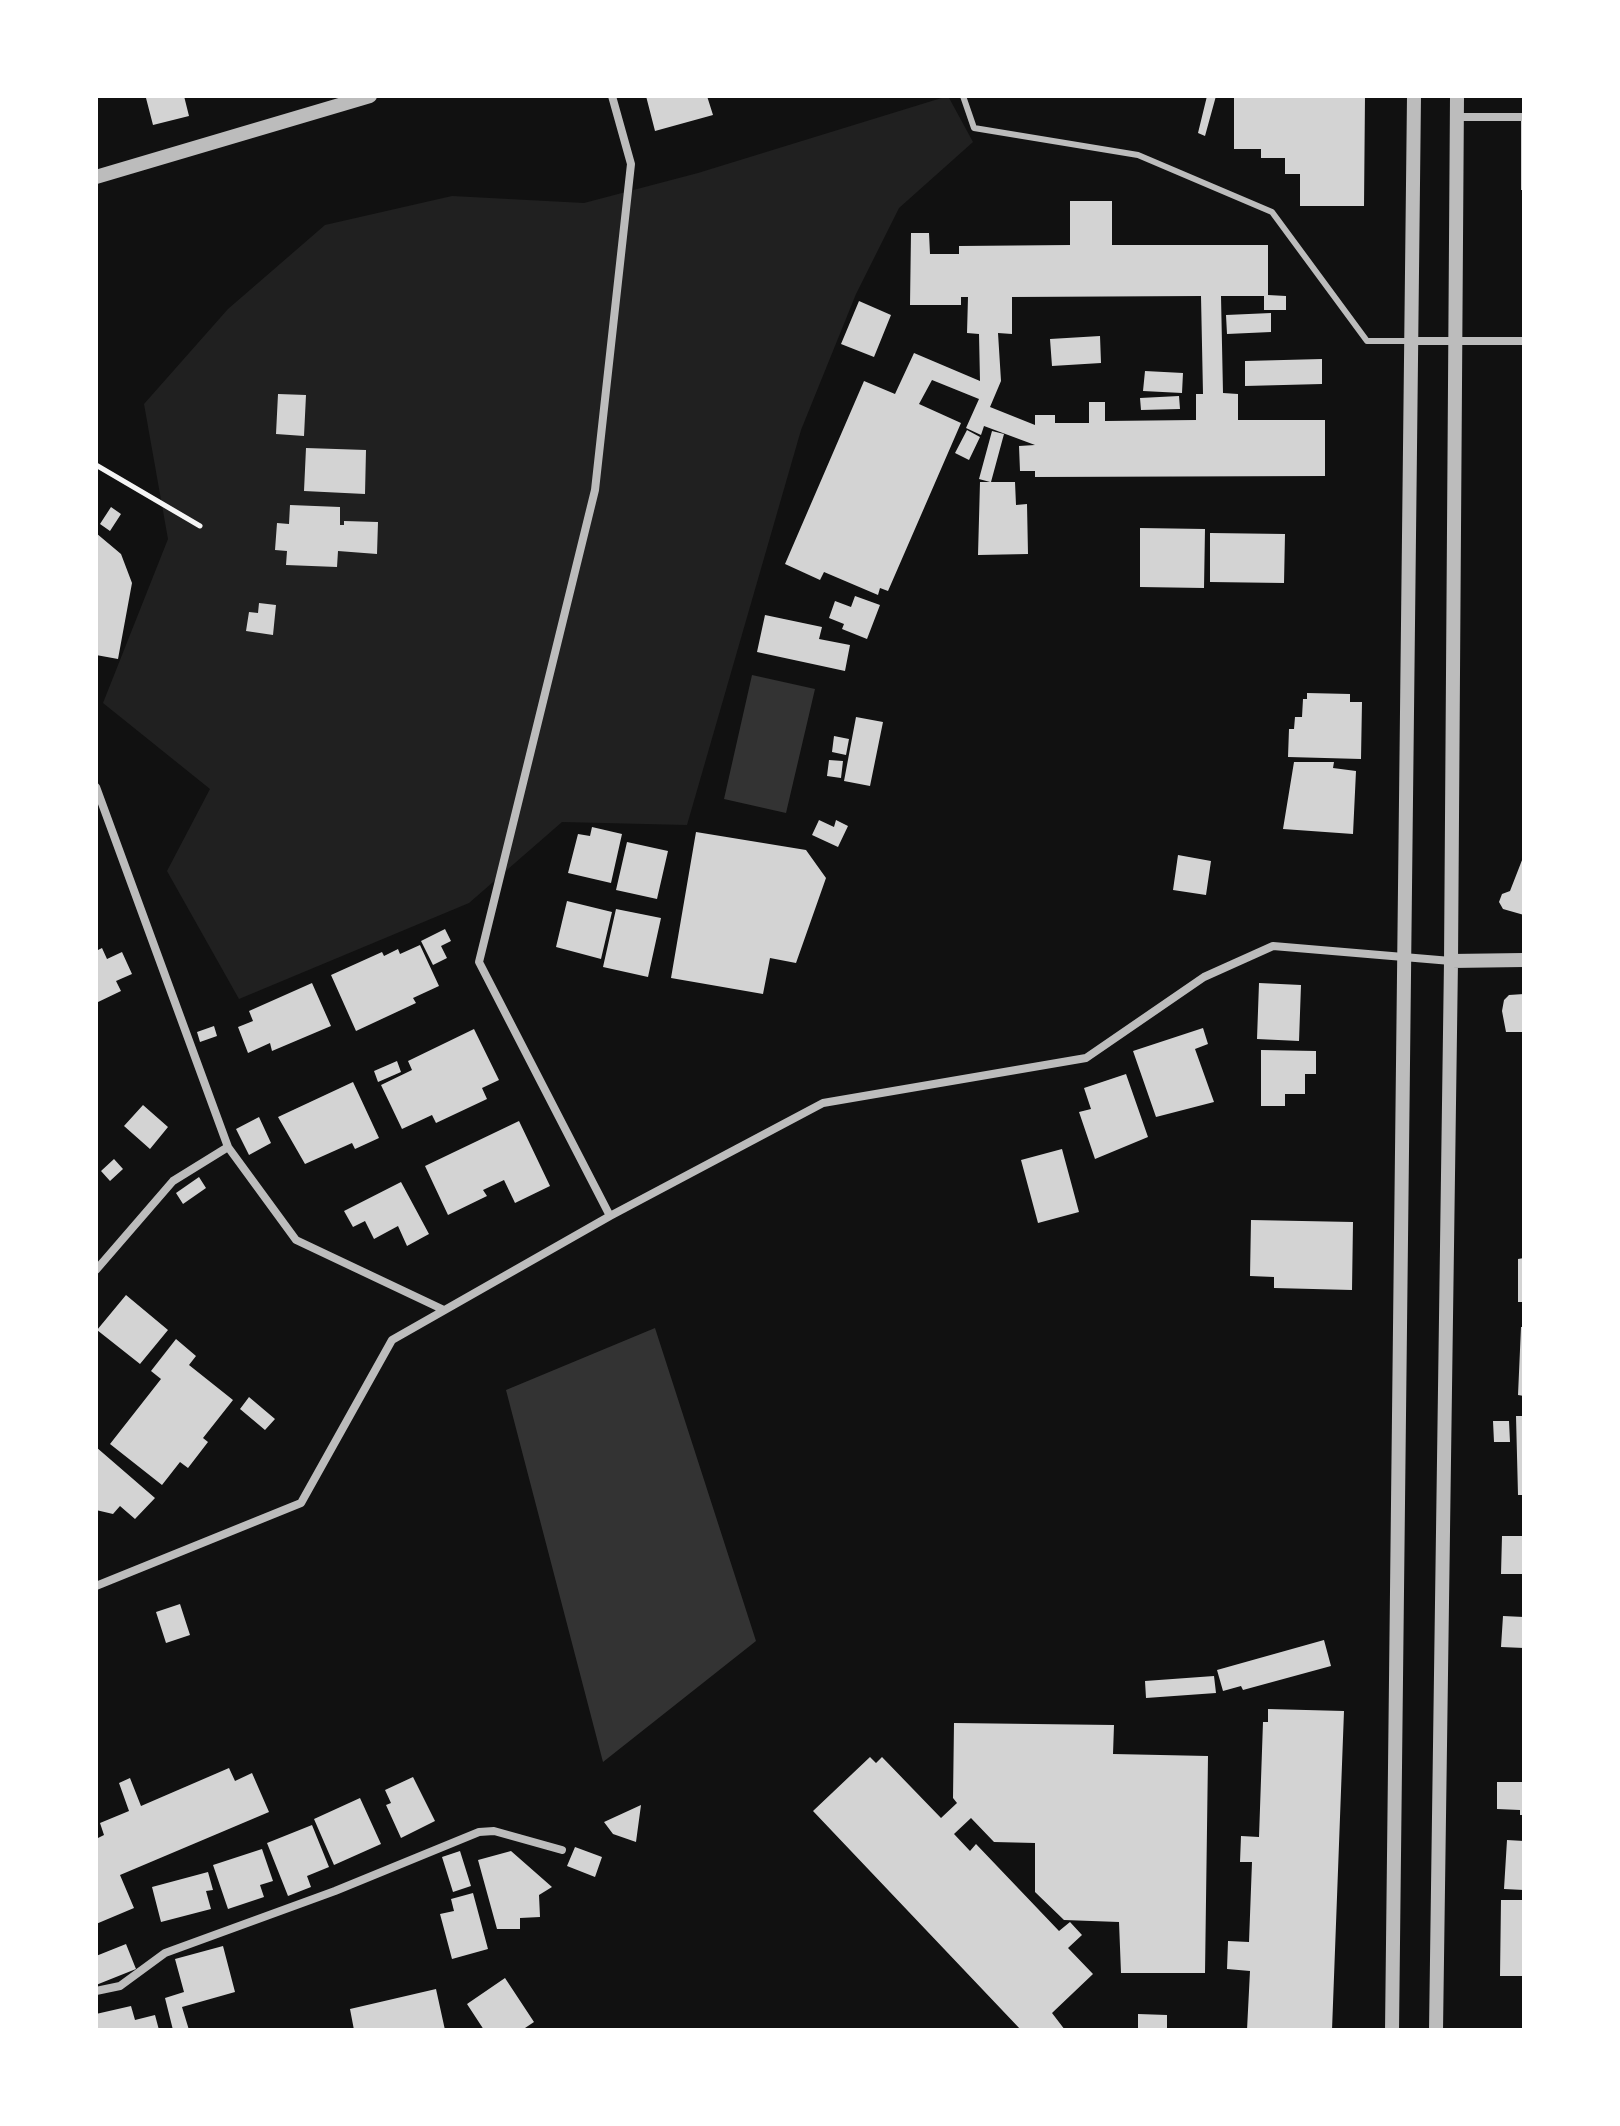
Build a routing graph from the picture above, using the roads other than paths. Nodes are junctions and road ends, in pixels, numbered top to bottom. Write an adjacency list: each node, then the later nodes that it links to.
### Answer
1 (370, 96): 8 (street)
2 (612, 96): 17 (street)
3 (963, 96): 9 (lane)
4 (1414, 96): 9 (street)
5 (1457, 96): 6 (street)
6 (1457, 117): 7 (street); 10 (street)
7 (1524, 117)
8 (96, 177)
9 (1412, 341): 10 (street); 13 (street)
10 (1456, 341): 11 (street); 15 (street)
11 (1524, 341)
12 (96, 787): 16 (street)
13 (1407, 957): 15 (street); 17 (street); 23 (street)
14 (1524, 960): 15 (street)
15 (1451, 961): 24 (street)
16 (228, 1147): 18 (street); 19 (street)
17 (610, 1216): 19 (street)
18 (96, 1270)
19 (444, 1310): 20 (street)
20 (96, 1586)
21 (562, 1850): 22 (street)
22 (96, 1991)
23 (1392, 2030)
24 (1436, 2030)

